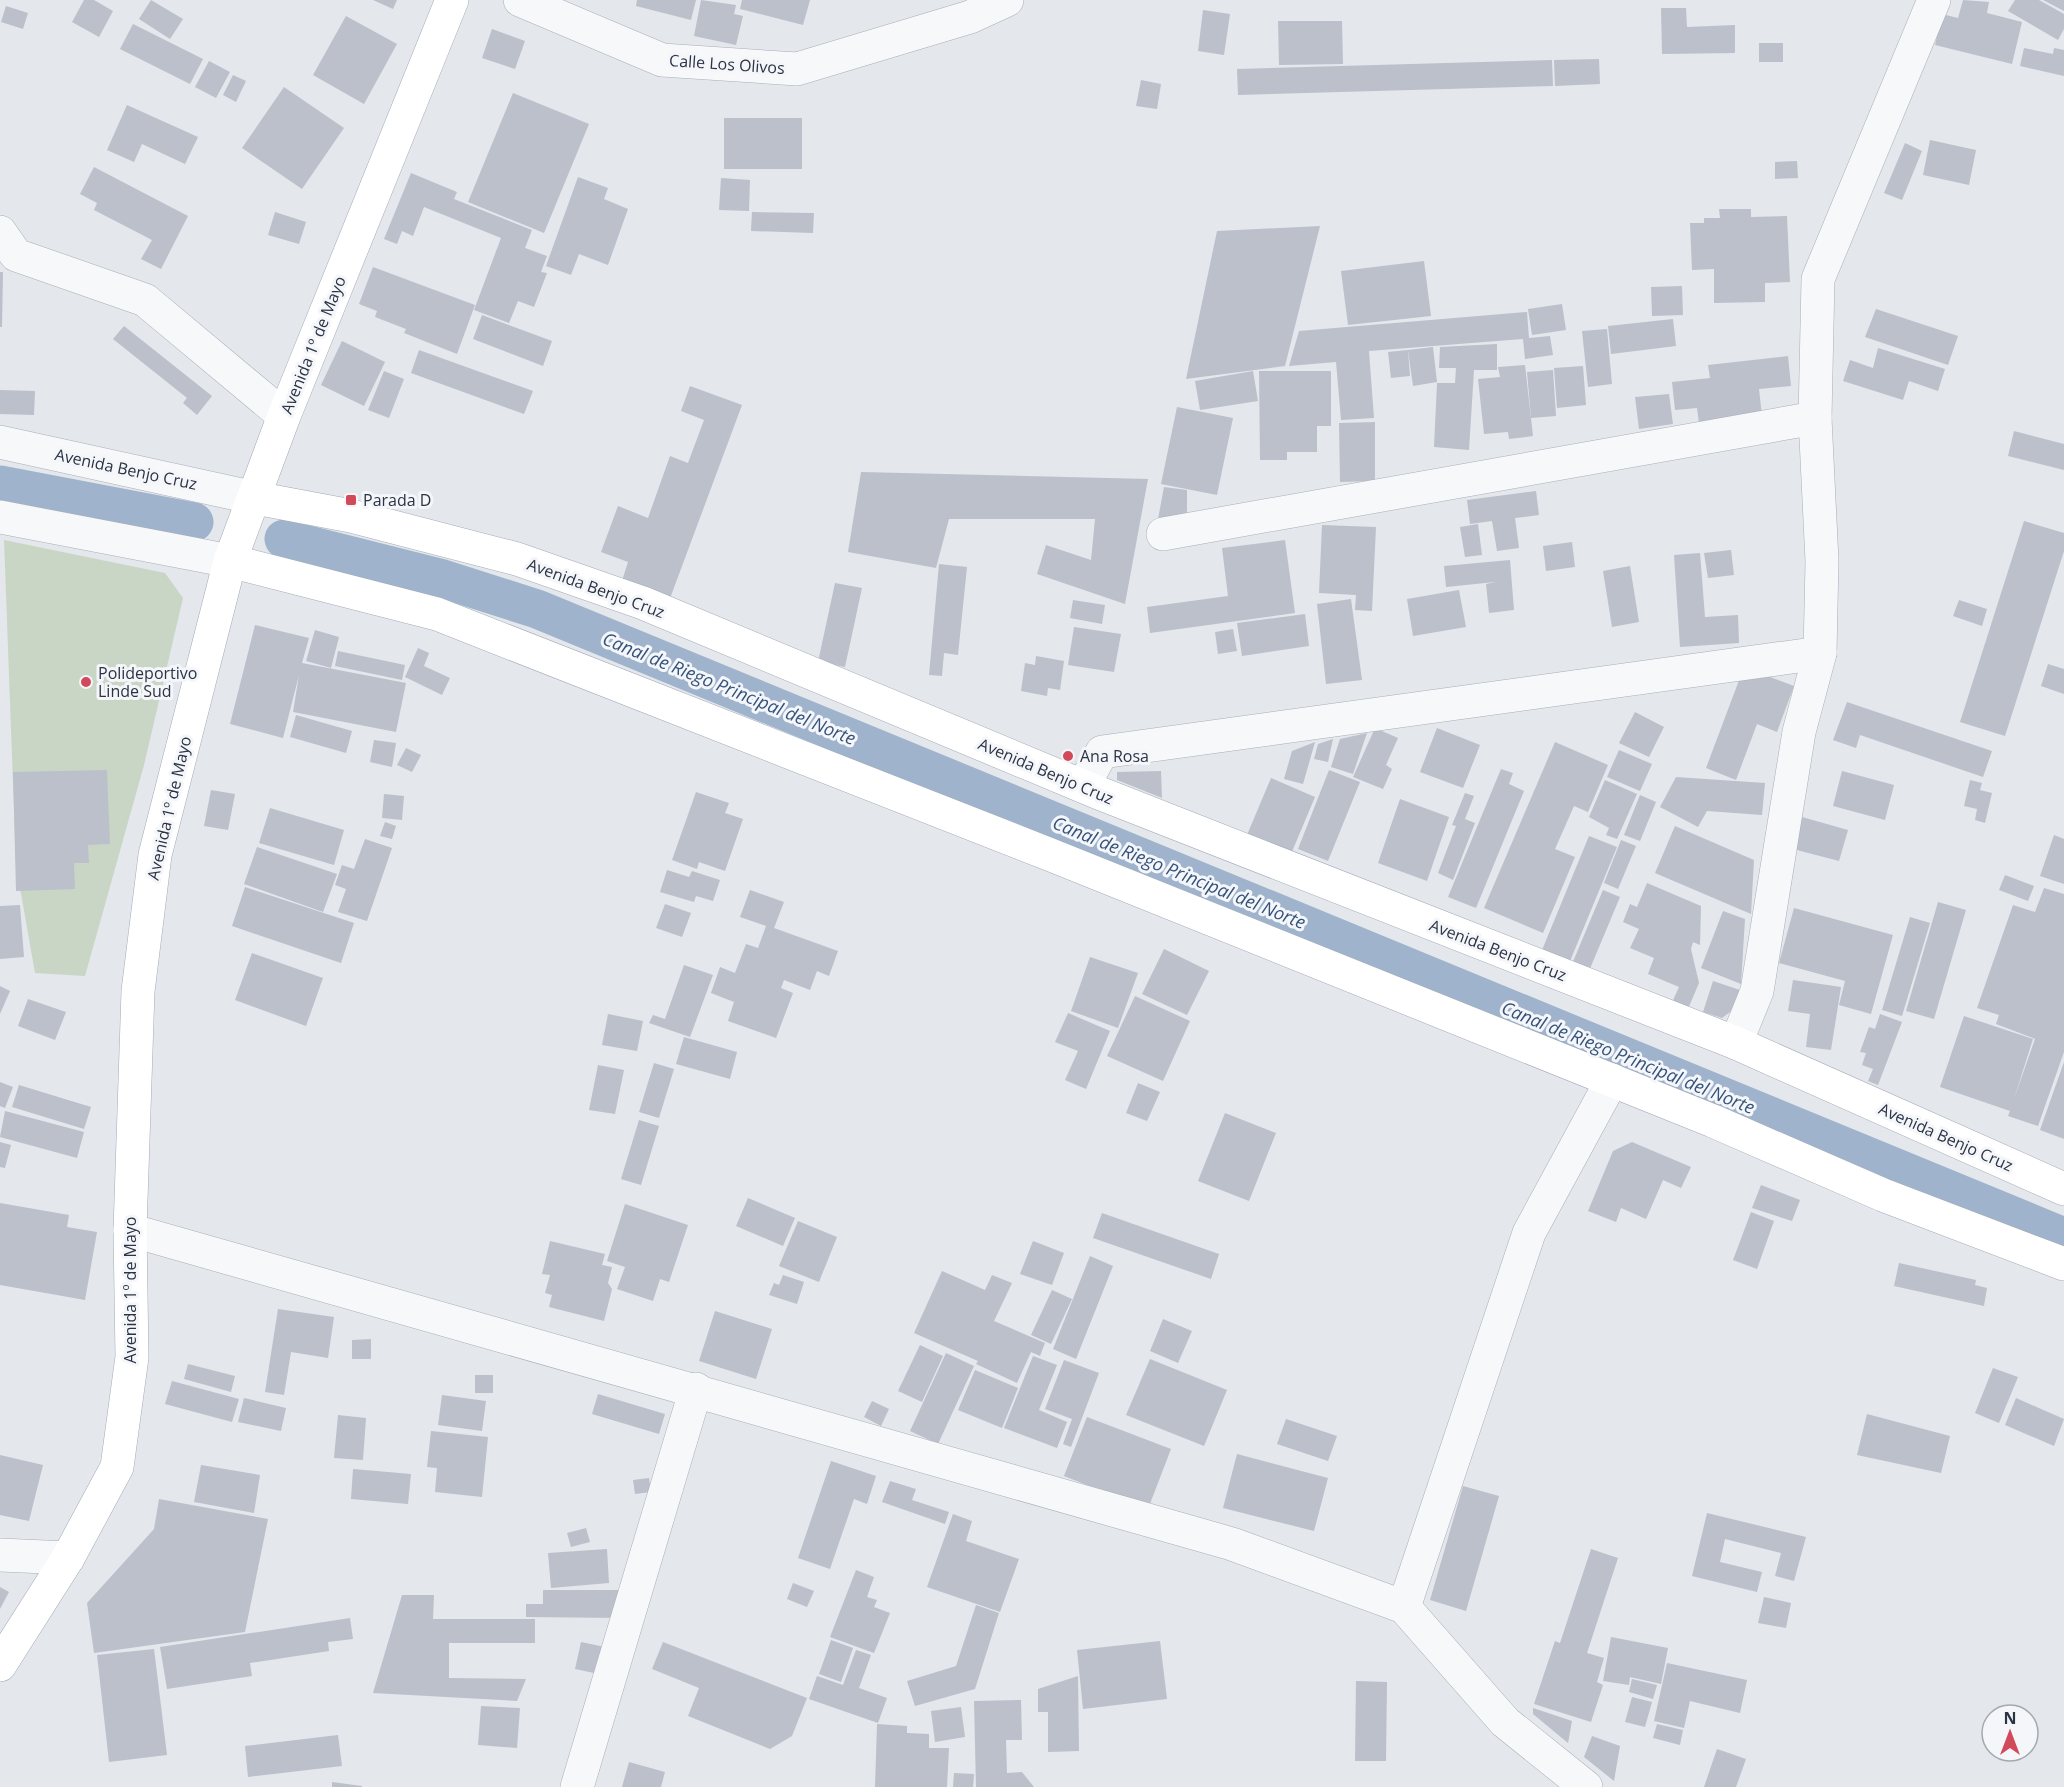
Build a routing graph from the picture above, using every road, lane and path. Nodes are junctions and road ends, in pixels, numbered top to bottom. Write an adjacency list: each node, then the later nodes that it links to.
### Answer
1 (452, 0): 6 (main road, Avenida 1º de Mayo)
2 (520, 0): 3 (street, Calle Los Olivos)
3 (1007, 0)
4 (1934, 0): 7 (street)
5 (0, 232): 6 (street)
6 (284, 416): 9 (main road, Avenida 1º de Mayo)
7 (1815, 418): 11 (street); 13 (street)
8 (0, 442): 9 (street, Avenida Benjo Cruz)
9 (255, 498): 12 (main road, Avenida 1º de Mayo); 14 (main road, Avenida Benjo Cruz)
10 (0, 517): 12 (street)
11 (1163, 534)
12 (230, 561): 16 (main road); 18 (main road, Avenida 1º de Mayo)
13 (1820, 653): 14 (street); 15 (street)
14 (1083, 786): 15 (main road, Avenida Benjo Cruz)
15 (1736, 1043): 17 (main road, Avenida Benjo Cruz)
16 (1612, 1080): 19 (main road); 23 (street)
17 (2064, 1189)
18 (130, 1230): 20 (street); 22 (main road, Avenida 1º de Mayo)
19 (2064, 1264)
20 (696, 1389): 23 (street); 25 (street)
21 (0, 1555): 22 (street)
22 (68, 1558): 24 (main road, Avenida 1º de Mayo)
23 (1404, 1607): 26 (street)
24 (0, 1665)
25 (577, 1787)
26 (1586, 1787)

